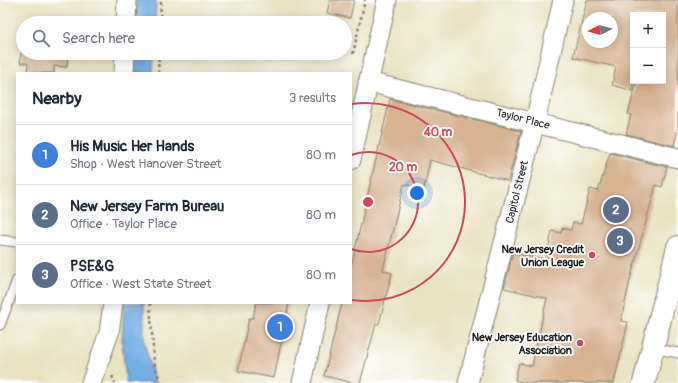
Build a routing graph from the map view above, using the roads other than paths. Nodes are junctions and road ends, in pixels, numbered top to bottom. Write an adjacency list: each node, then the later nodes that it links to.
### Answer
1 (126, 0): 4 (street)
2 (387, 0): 7 (street)
3 (563, 0): 8 (street, Capitol Street)
4 (126, 16)
5 (125, 60): 6 (street)
6 (124, 72)
7 (368, 82): 8 (street, Taylor Place); 9 (street)
8 (535, 122): 10 (street, Taylor Place); 22 (street, Capitol Street)
9 (352, 155)
10 (678, 158)
11 (0, 240): 12 (lane)
12 (16, 242)
13 (678, 247): 18 (street)
14 (16, 283): 17 (lane)
15 (113, 304): 20 (street)
16 (320, 304): 21 (street)
17 (0, 325)
18 (653, 348): 19 (lane); 23 (street)
19 (678, 353)
20 (90, 383)
21 (302, 383)
22 (468, 383)
23 (644, 383)

